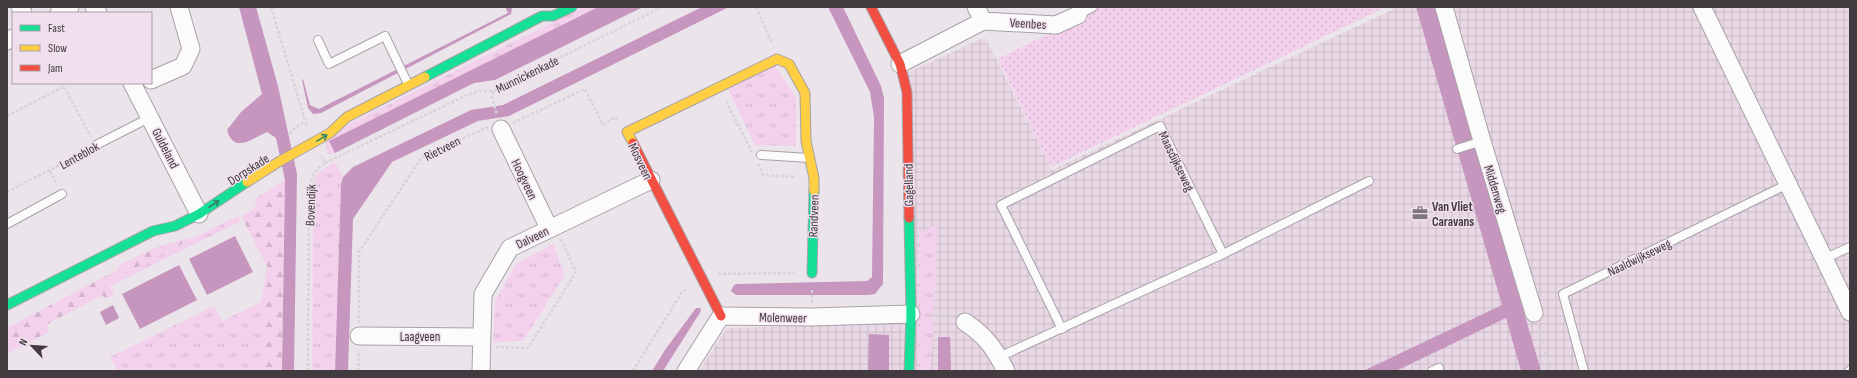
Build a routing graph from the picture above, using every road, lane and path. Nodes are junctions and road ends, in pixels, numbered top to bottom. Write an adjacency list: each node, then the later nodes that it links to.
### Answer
1 (70, 7): 12 (street)
2 (178, 7): 18 (street)
3 (271, 7): 28 (path)
4 (572, 7): 11 (street, Dorpskade)
5 (662, 7): 23 (path, Munnickenkade)
6 (756, 7): 16 (path)
7 (871, 7): 17 (street, Gagelland)
8 (1093, 7): 14 (lane, Veenbes)
9 (1444, 7): 32 (street, Middenweg)
10 (1702, 7): 44 (street)
11 (543, 10): 21 (street, Dorpskade)
12 (61, 12)
13 (980, 14): 14 (street, Veenbes); 17 (street, Veenbes)
14 (1078, 15)
15 (318, 40): 21 (lane)
16 (777, 59): 30 (street, Mosveen); 37 (street, Randveen)
17 (900, 64): 60 (street, Gagelland)
18 (152, 80)
19 (62, 84): 22 (path)
20 (136, 84): 25 (street, Guldeland)
21 (409, 85): 26 (street, Dorpskade)
22 (63, 87): 24 (path); 34 (path)
23 (493, 91): 29 (path); 38 (path, Munnickenkade)
24 (7, 116)
25 (150, 117): 34 (lane, Lenteblok); 47 (street, Guldeland)
26 (347, 117): 27 (street, Dorpskade); 33 (street, Dorpskade, one-way to 26)
27 (329, 121)
28 (304, 122): 31 (path); 33 (path)
29 (499, 123): 30 (path, Rietveen); 50 (street, Hoogveen); 64 (path, Rietveen)
30 (627, 132): 42 (street, Mosveen)
31 (289, 135)
32 (1478, 142): 35 (lane); 59 (street, Middenweg)
33 (315, 143): 38 (path); 47 (street, Dorpskade, one-way to 33)
34 (96, 146): 40 (path, Lenteblok)
35 (1457, 149)
36 (761, 155): 37 (lane)
37 (810, 158): 55 (street, Randveen)
38 (325, 163): 67 (path, Bovendijk)
39 (249, 169): 41 (street, Dorpskade)
40 (50, 171): 45 (path, Lenteblok); 46 (path)
41 (237, 177)
42 (650, 180): 50 (street, Dalveen); 56 (street, Mosveen)
43 (1369, 181): 53 (lane)
44 (1788, 184): 54 (street); 74 (lane, Naaldwijkseweg)
45 (7, 192)
46 (62, 194): 49 (lane)
47 (195, 205): 51 (street, Dorpskade)
48 (169, 216): 51 (street, Dorpskade)
49 (7, 224)
50 (552, 227): 65 (street, Dalveen); 65 (path)
51 (153, 231): 57 (street, Dorpskade)
52 (1850, 247): 54 (lane)
53 (1223, 254): 63 (lane); 63 (lane, Maasdijkseweg)
54 (1824, 259): 58 (street)
55 (812, 273): 56 (path)
56 (703, 281): 61 (street, Mosveen); 70 (path)
57 (7, 305)
58 (1850, 312)
59 (1534, 313): 73 (path)
60 (911, 314): 61 (street, Molenweer); 62 (path); 72 (street, Gagelland)
61 (721, 316): 71 (street)
62 (966, 322): 66 (street)
63 (1062, 329): 66 (lane)
64 (359, 336): 65 (street, Laagveen); 68 (path, Rietveen)
65 (482, 341): 69 (street, Dalveen)
66 (1003, 364)
67 (308, 371)
68 (358, 371)
69 (482, 371)
70 (633, 371)
71 (686, 371)
72 (909, 371)
73 (1551, 371)
74 (1584, 371)

